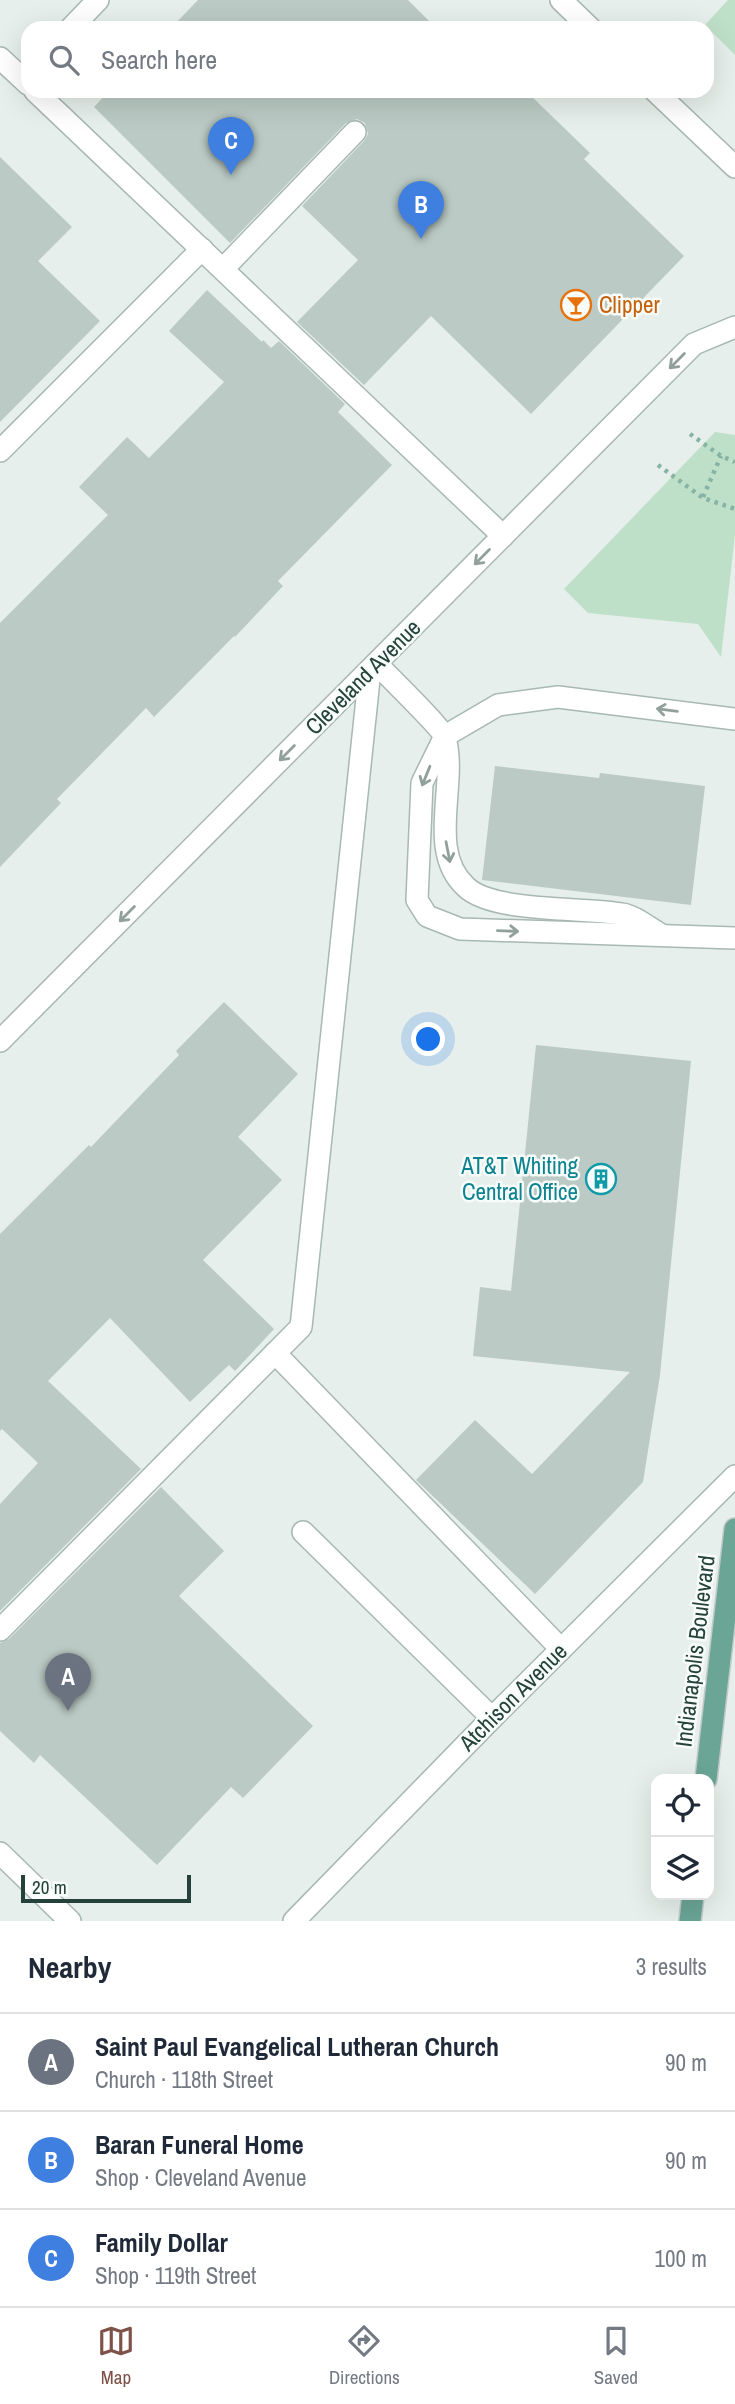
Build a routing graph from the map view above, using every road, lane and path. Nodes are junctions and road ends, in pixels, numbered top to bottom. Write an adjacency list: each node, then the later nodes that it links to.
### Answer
1 (98, 0): 3 (street)
2 (561, 0): 4 (street)
3 (78, 21)
4 (583, 21)
5 (0, 58): 6 (street)
6 (21, 76)
7 (45, 98): 11 (street)
8 (662, 98): 10 (street)
9 (355, 132): 12 (street)
10 (735, 167)
11 (202, 249): 12 (street); 15 (street)
12 (223, 269): 21 (street)
13 (735, 327): 21 (street, Cleveland Avenue, one-way to 21)
14 (690, 433): 16 (path)
15 (0, 451)
16 (720, 456): 17 (path); 19 (path)
17 (735, 462)
18 (659, 465): 19 (path)
19 (703, 498): 20 (path)
20 (735, 509)
21 (503, 536): 22 (street, Cleveland Avenue, one-way to 22)
22 (373, 667): 24 (street); 27 (street, Cleveland Avenue, one-way to 27); 28 (street)
23 (735, 719): 24 (street, one-way to 24)
24 (445, 736): 25 (street, one-way to 25); 25 (street, one-way to 25)
25 (664, 936): 26 (street)
26 (735, 938)
27 (0, 1041)
28 (275, 1353): 32 (street); 33 (street)
29 (735, 1476): 33 (street, Atchison Avenue)
30 (735, 1529): 35 (main road, Indianapolis Boulevard)
31 (303, 1532): 34 (street)
32 (0, 1630)
33 (561, 1648): 34 (street, Atchison Avenue)
34 (492, 1718): 39 (street, Atchison Avenue)
35 (707, 1774)
36 (0, 1853): 38 (street)
37 (692, 1900): 40 (main road)
38 (70, 1921)
39 (294, 1921)
40 (690, 1921)

